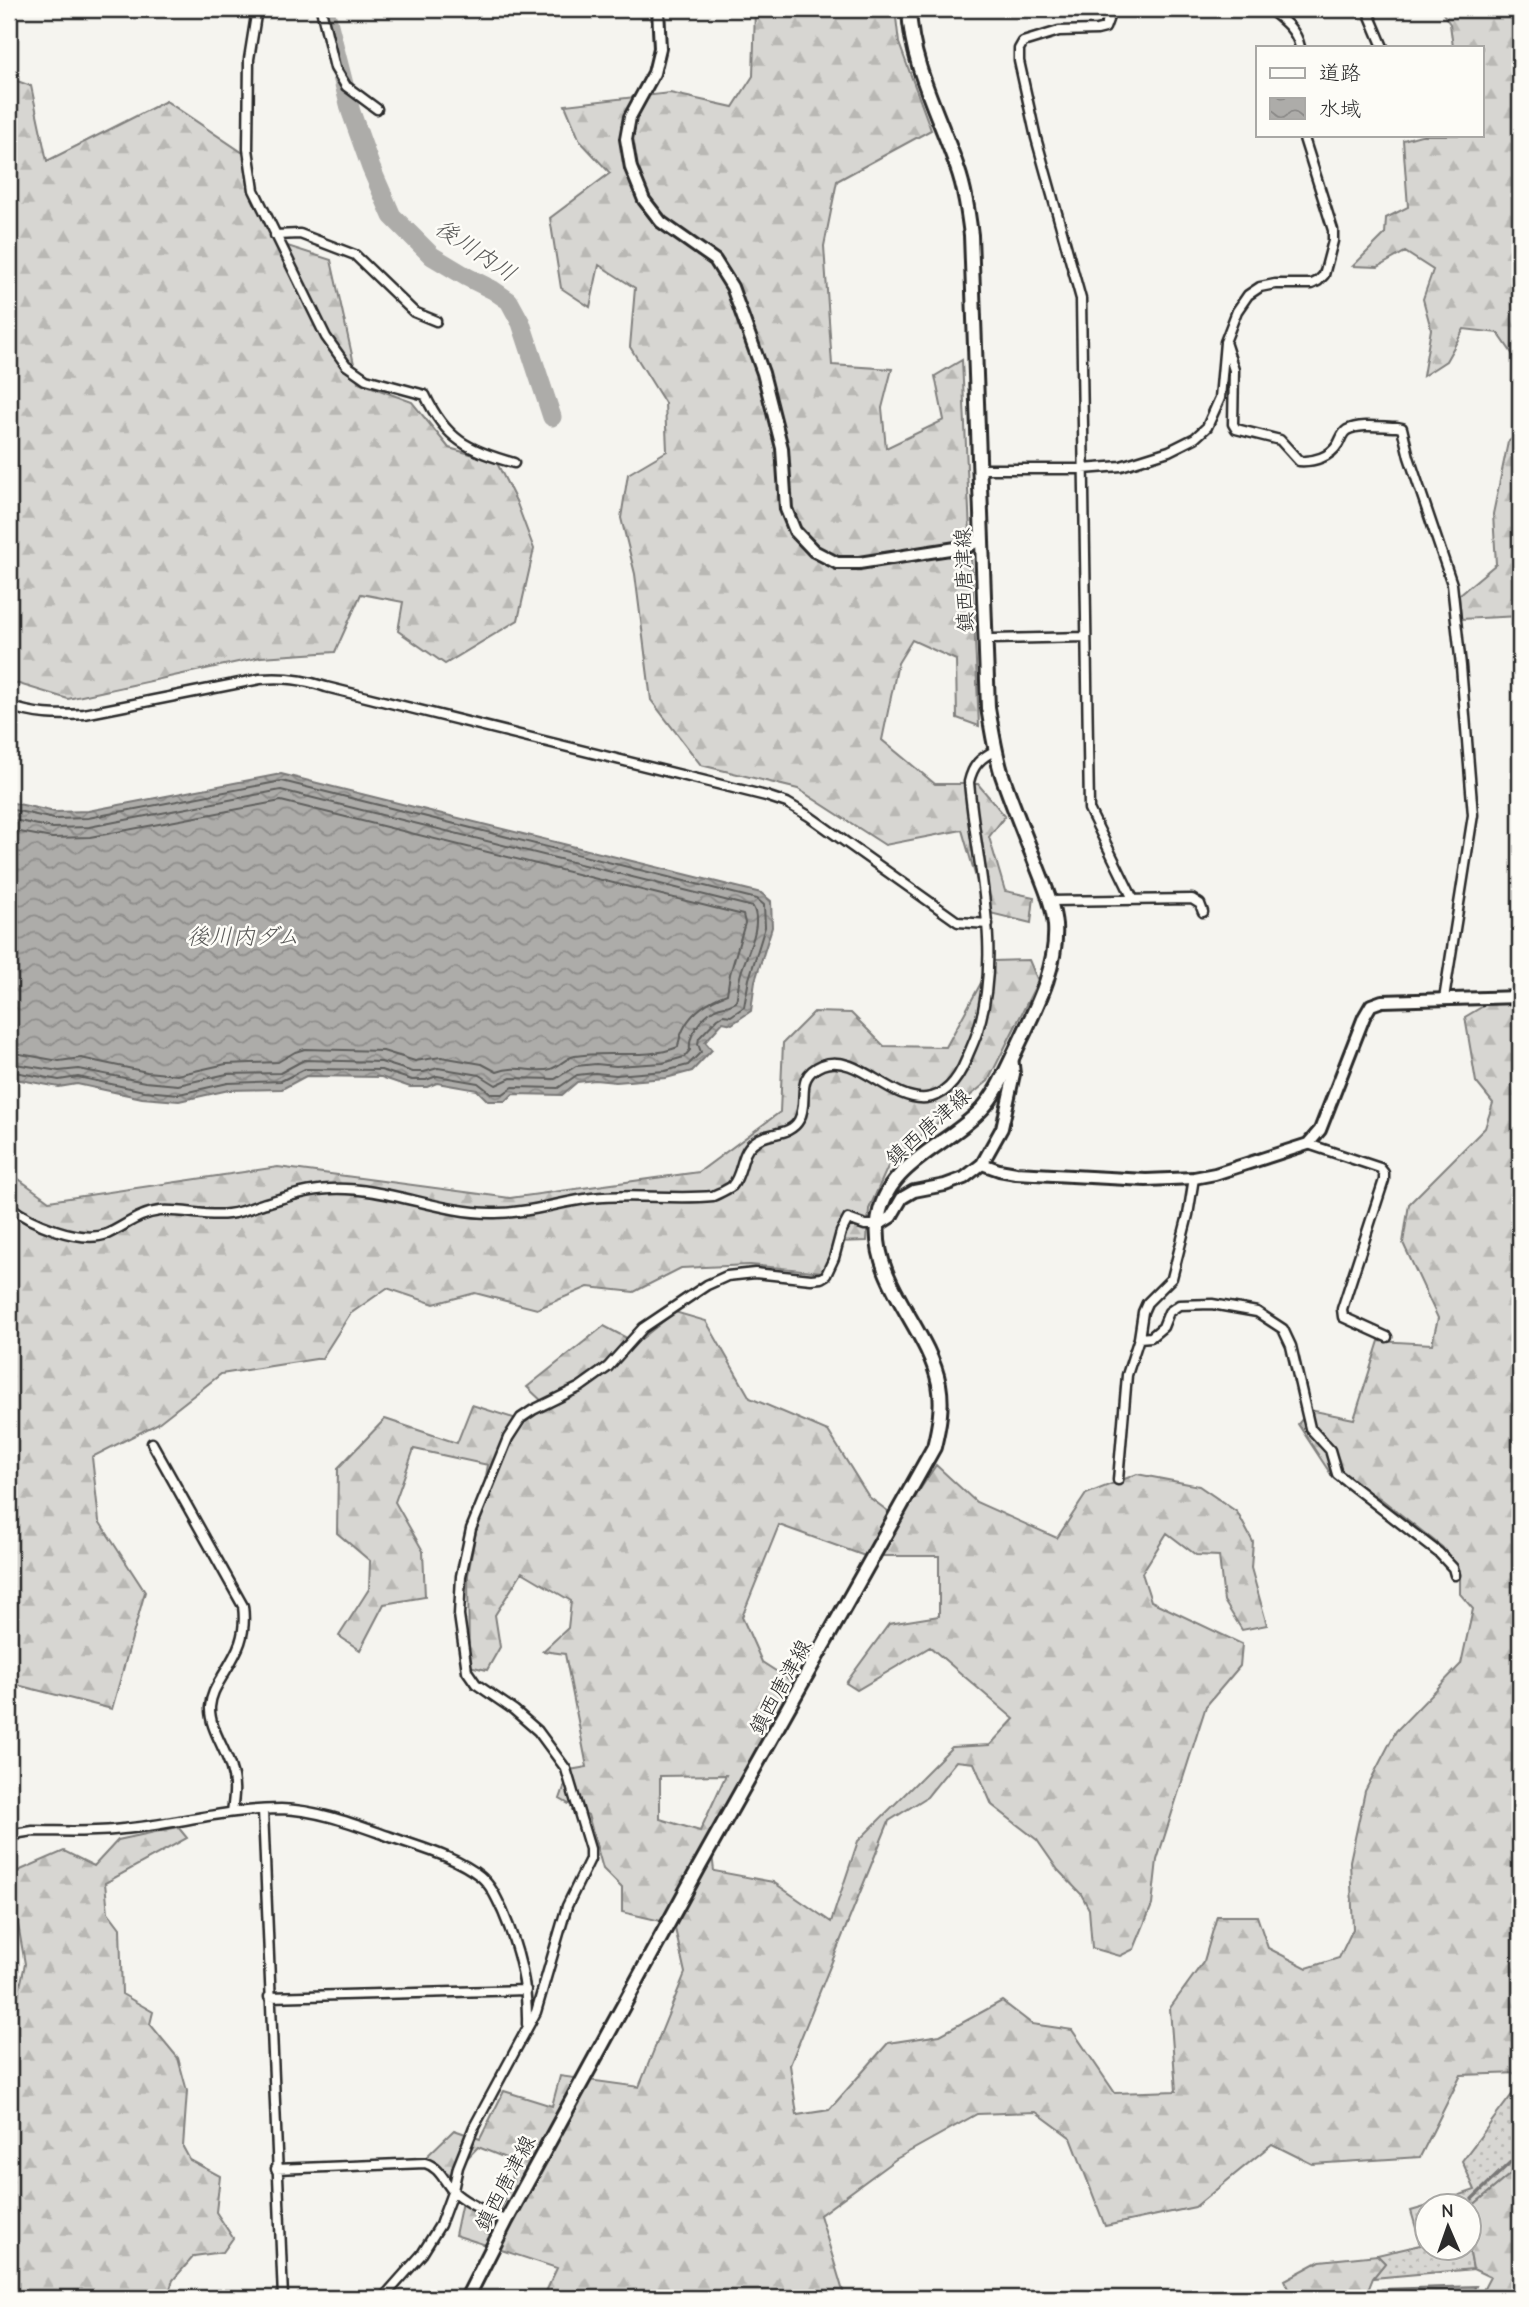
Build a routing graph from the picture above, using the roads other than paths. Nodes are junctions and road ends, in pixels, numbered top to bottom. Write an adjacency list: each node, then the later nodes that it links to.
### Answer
1 (257, 9): 12 (street)
2 (321, 9): 10 (street)
3 (658, 9): 18 (street)
4 (909, 9): 16 (main road, 鎮西唐津線)
5 (1112, 9): 17 (street)
6 (1269, 9): 8 (street)
7 (1367, 9): 9 (street)
8 (1300, 46)
9 (1383, 46)
10 (377, 109)
11 (1303, 136): 14 (street)
12 (275, 235): 13 (street); 15 (street)
13 (436, 321)
14 (1225, 342): 17 (street); 28 (street)
15 (514, 463)
16 (979, 469): 17 (street); 18 (main road, 鎮西唐津線)
17 (1083, 469): 19 (street)
18 (982, 538): 22 (main road, 鎮西唐津線)
19 (1086, 637): 20 (street); 23 (street)
20 (992, 639)
21 (9, 706): 26 (street)
22 (996, 750): 24 (main road, 鎮西唐津線); 26 (street)
23 (1133, 899): 24 (street); 25 (street)
24 (1050, 901): 29 (main road, 鎮西唐津線)
25 (1203, 912)
26 (988, 924): 33 (street)
27 (1520, 997): 28 (street)
28 (1444, 999): 30 (street)
29 (1012, 1057): 31 (street); 34 (main road, 鎮西唐津線)
30 (1308, 1144): 32 (street); 35 (street)
31 (982, 1164): 32 (street); 34 (street)
32 (1194, 1178): 36 (street)
33 (9, 1206)
34 (878, 1225): 45 (street); 48 (main road, 鎮西唐津線)
35 (1387, 1336)
36 (1139, 1338): 38 (street); 39 (street)
37 (152, 1443): 41 (street)
38 (1118, 1480)
39 (1455, 1575)
40 (263, 1810): 41 (street); 43 (street); 44 (street)
41 (232, 1812): 42 (street)
42 (9, 1840)
43 (526, 1990): 44 (street); 45 (street)
44 (270, 1997): 46 (street)
45 (527, 2027): 47 (street)
46 (276, 2169): 47 (street); 49 (street)
47 (453, 2190): 48 (street); 50 (street)
48 (506, 2221): 51 (main road, 鎮西唐津線)
49 (283, 2298)
50 (383, 2298)
51 (467, 2298)

